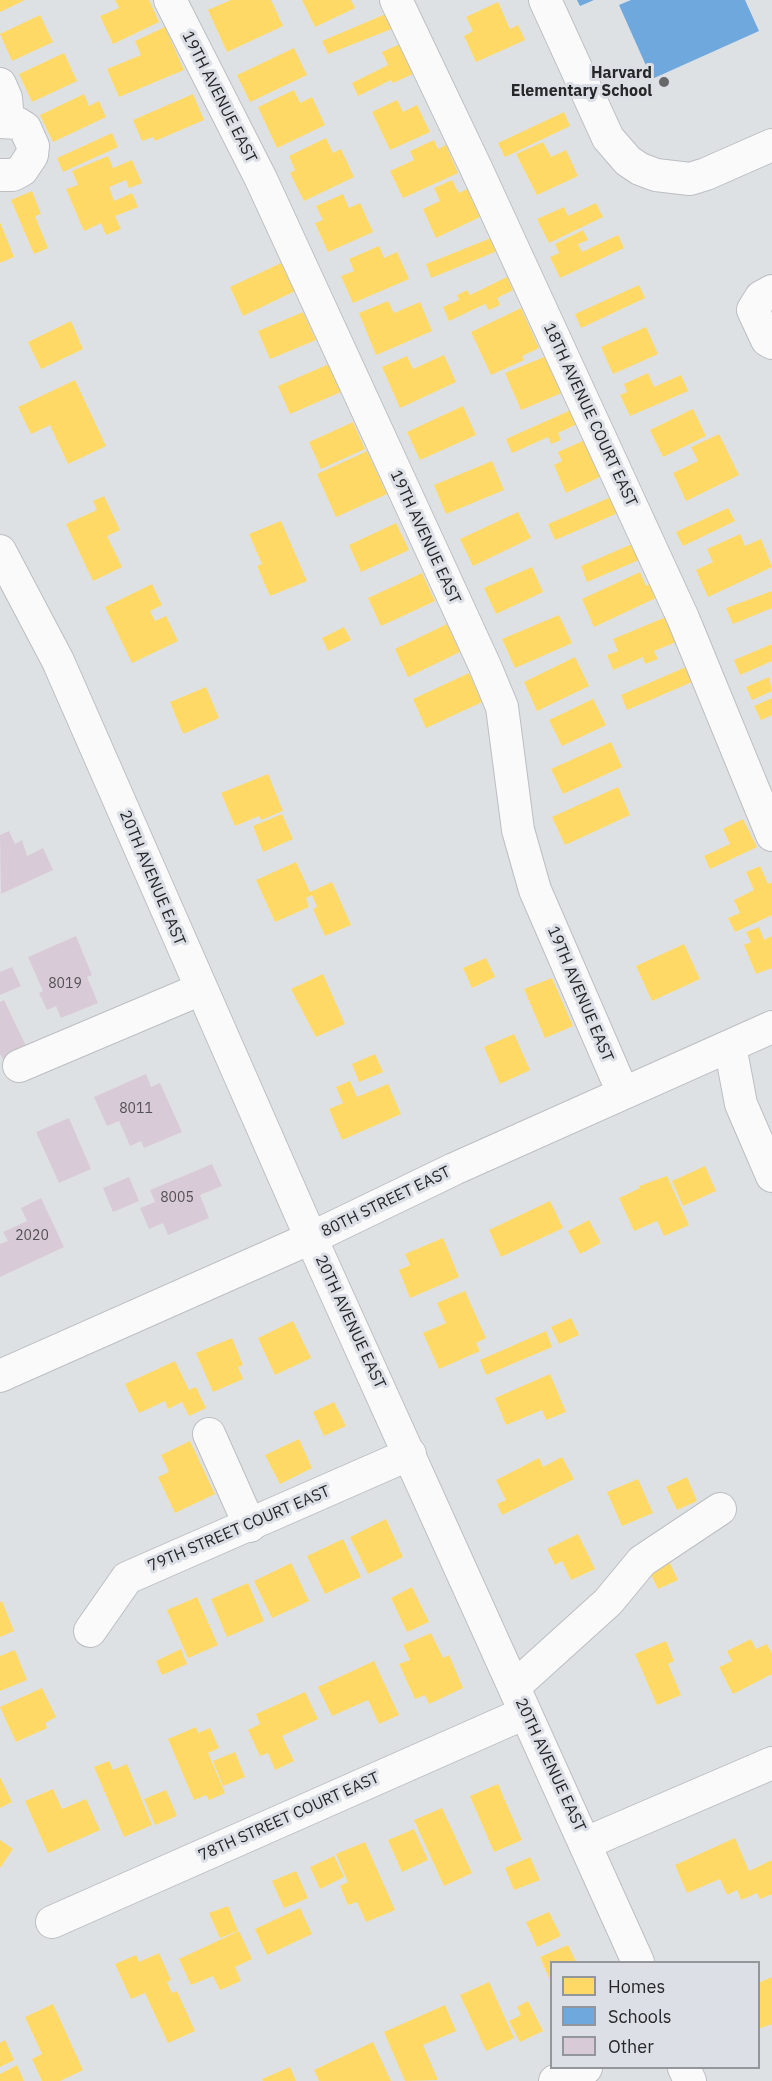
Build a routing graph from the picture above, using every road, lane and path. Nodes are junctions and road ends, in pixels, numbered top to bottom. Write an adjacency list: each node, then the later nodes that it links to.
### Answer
1 (170, 0): 16 (street, 19TH AVENUE EAST)
2 (396, 0): 11 (street, 18TH AVENUE COURT EAST)
3 (545, 0): 6 (street)
4 (0, 84): 5 (street)
5 (4, 121): 7 (street)
6 (772, 145)
7 (0, 175)
8 (772, 291): 9 (street)
9 (772, 343)
10 (0, 551): 12 (street, 20TH AVENUE EAST)
11 (772, 835)
12 (201, 988): 15 (street); 18 (street, 20TH AVENUE EAST)
13 (772, 1027): 14 (street, 80TH STREET EAST)
14 (730, 1046): 16 (street, 80TH STREET EAST); 17 (street)
15 (19, 1065)
16 (623, 1093): 18 (street, 80TH STREET EAST)
17 (772, 1176)
18 (311, 1238): 19 (street, 80TH STREET EAST); 21 (street, 20TH AVENUE EAST)
19 (0, 1376)
20 (208, 1434): 23 (street)
21 (410, 1454): 23 (street, 79TH STREET COURT EAST); 25 (street, 20TH AVENUE EAST)
22 (720, 1509): 25 (street, 78TH STREET COURT EAST)
23 (250, 1526): 24 (street, 79TH STREET COURT EAST)
24 (90, 1631)
25 (519, 1700): 27 (street, 20TH AVENUE EAST); 28 (street, 78TH STREET COURT EAST)
26 (772, 1763): 27 (street)
27 (586, 1843): 29 (street, 20TH AVENUE EAST)
28 (52, 1922)
29 (638, 1961)
30 (582, 2069): 31 (street)
31 (555, 2081)

